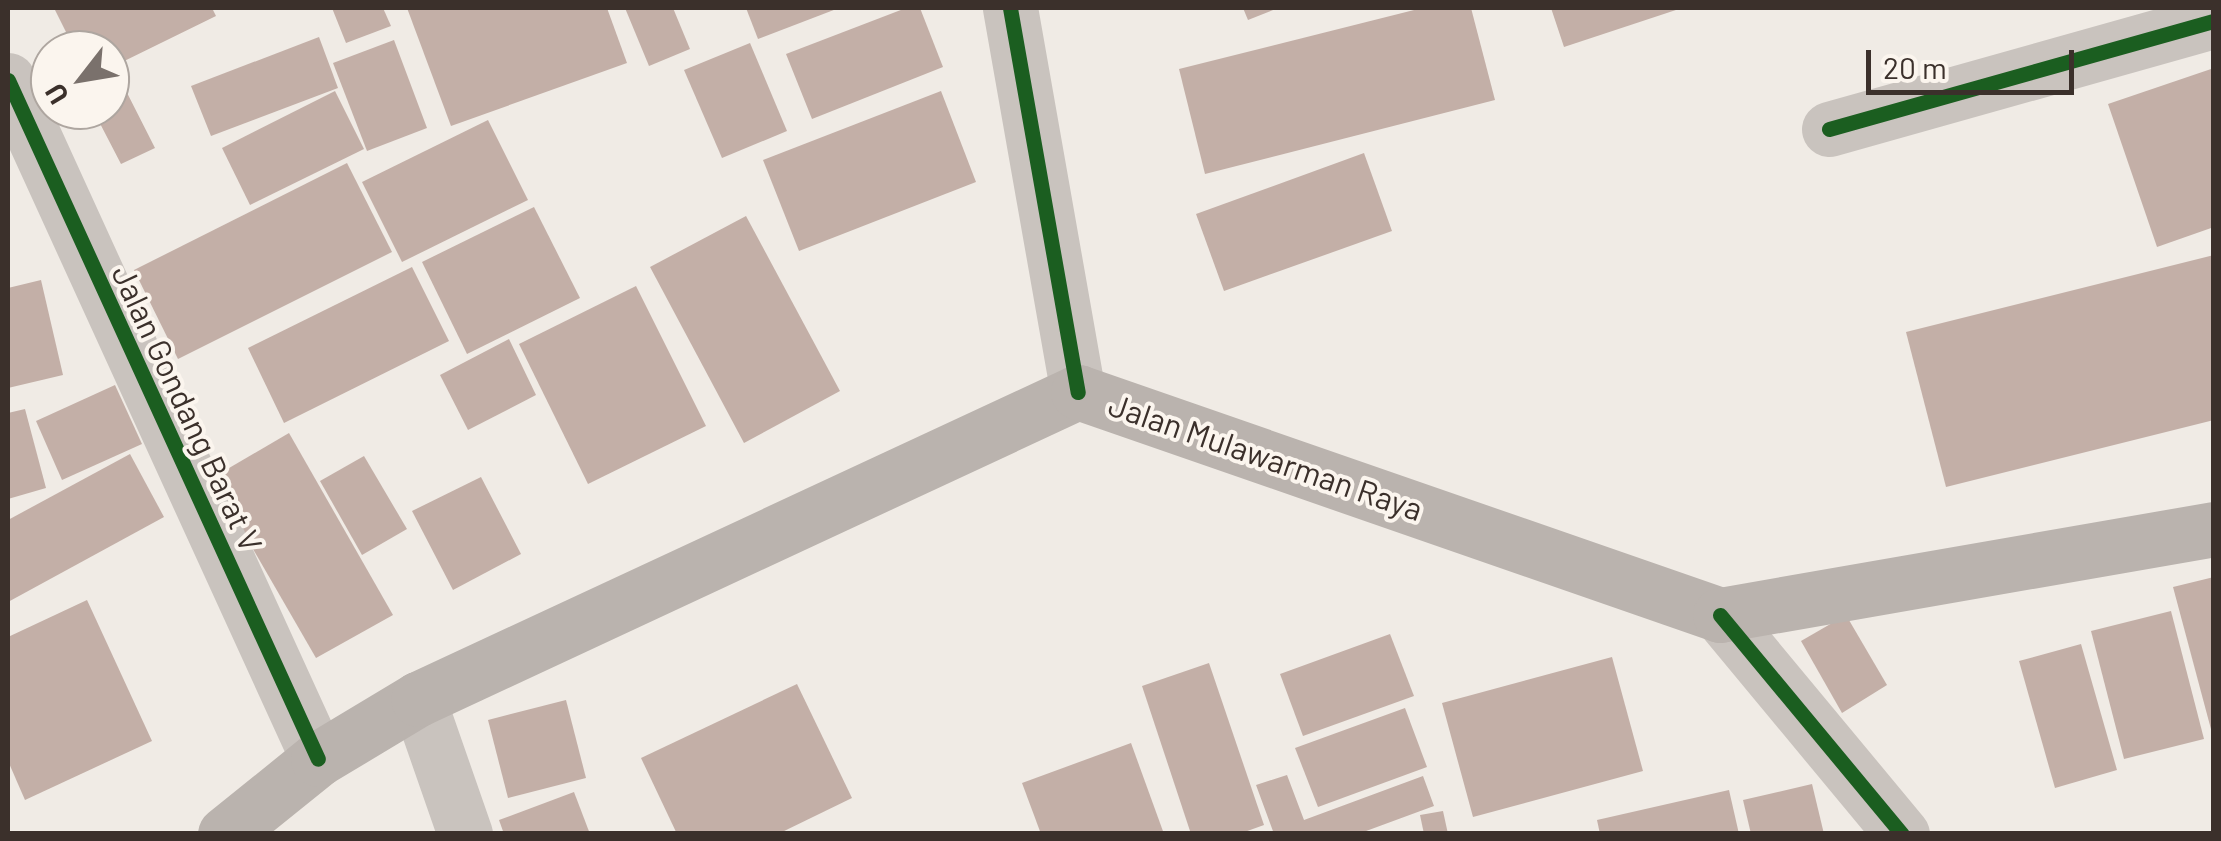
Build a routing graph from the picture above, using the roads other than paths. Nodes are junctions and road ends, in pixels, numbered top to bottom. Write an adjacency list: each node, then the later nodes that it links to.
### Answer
1 (1010, 8): 5 (street)
2 (2214, 21): 4 (street)
3 (8, 80): 9 (street, Jalan Gondang Barat V)
4 (1830, 128)
5 (1078, 392): 7 (main road, Jalan Mulawarman Raya); 8 (main road, Jalan Mulawarman Raya)
6 (2214, 529): 7 (main road, Jalan Mulawarman Raya)
7 (1720, 615): 12 (street)
8 (418, 699): 9 (main road, Jalan Mulawarman Raya); 11 (street)
9 (318, 759): 10 (main road, Jalan Mulawarman Raya)
10 (224, 834)
11 (465, 834)
12 (1902, 834)

